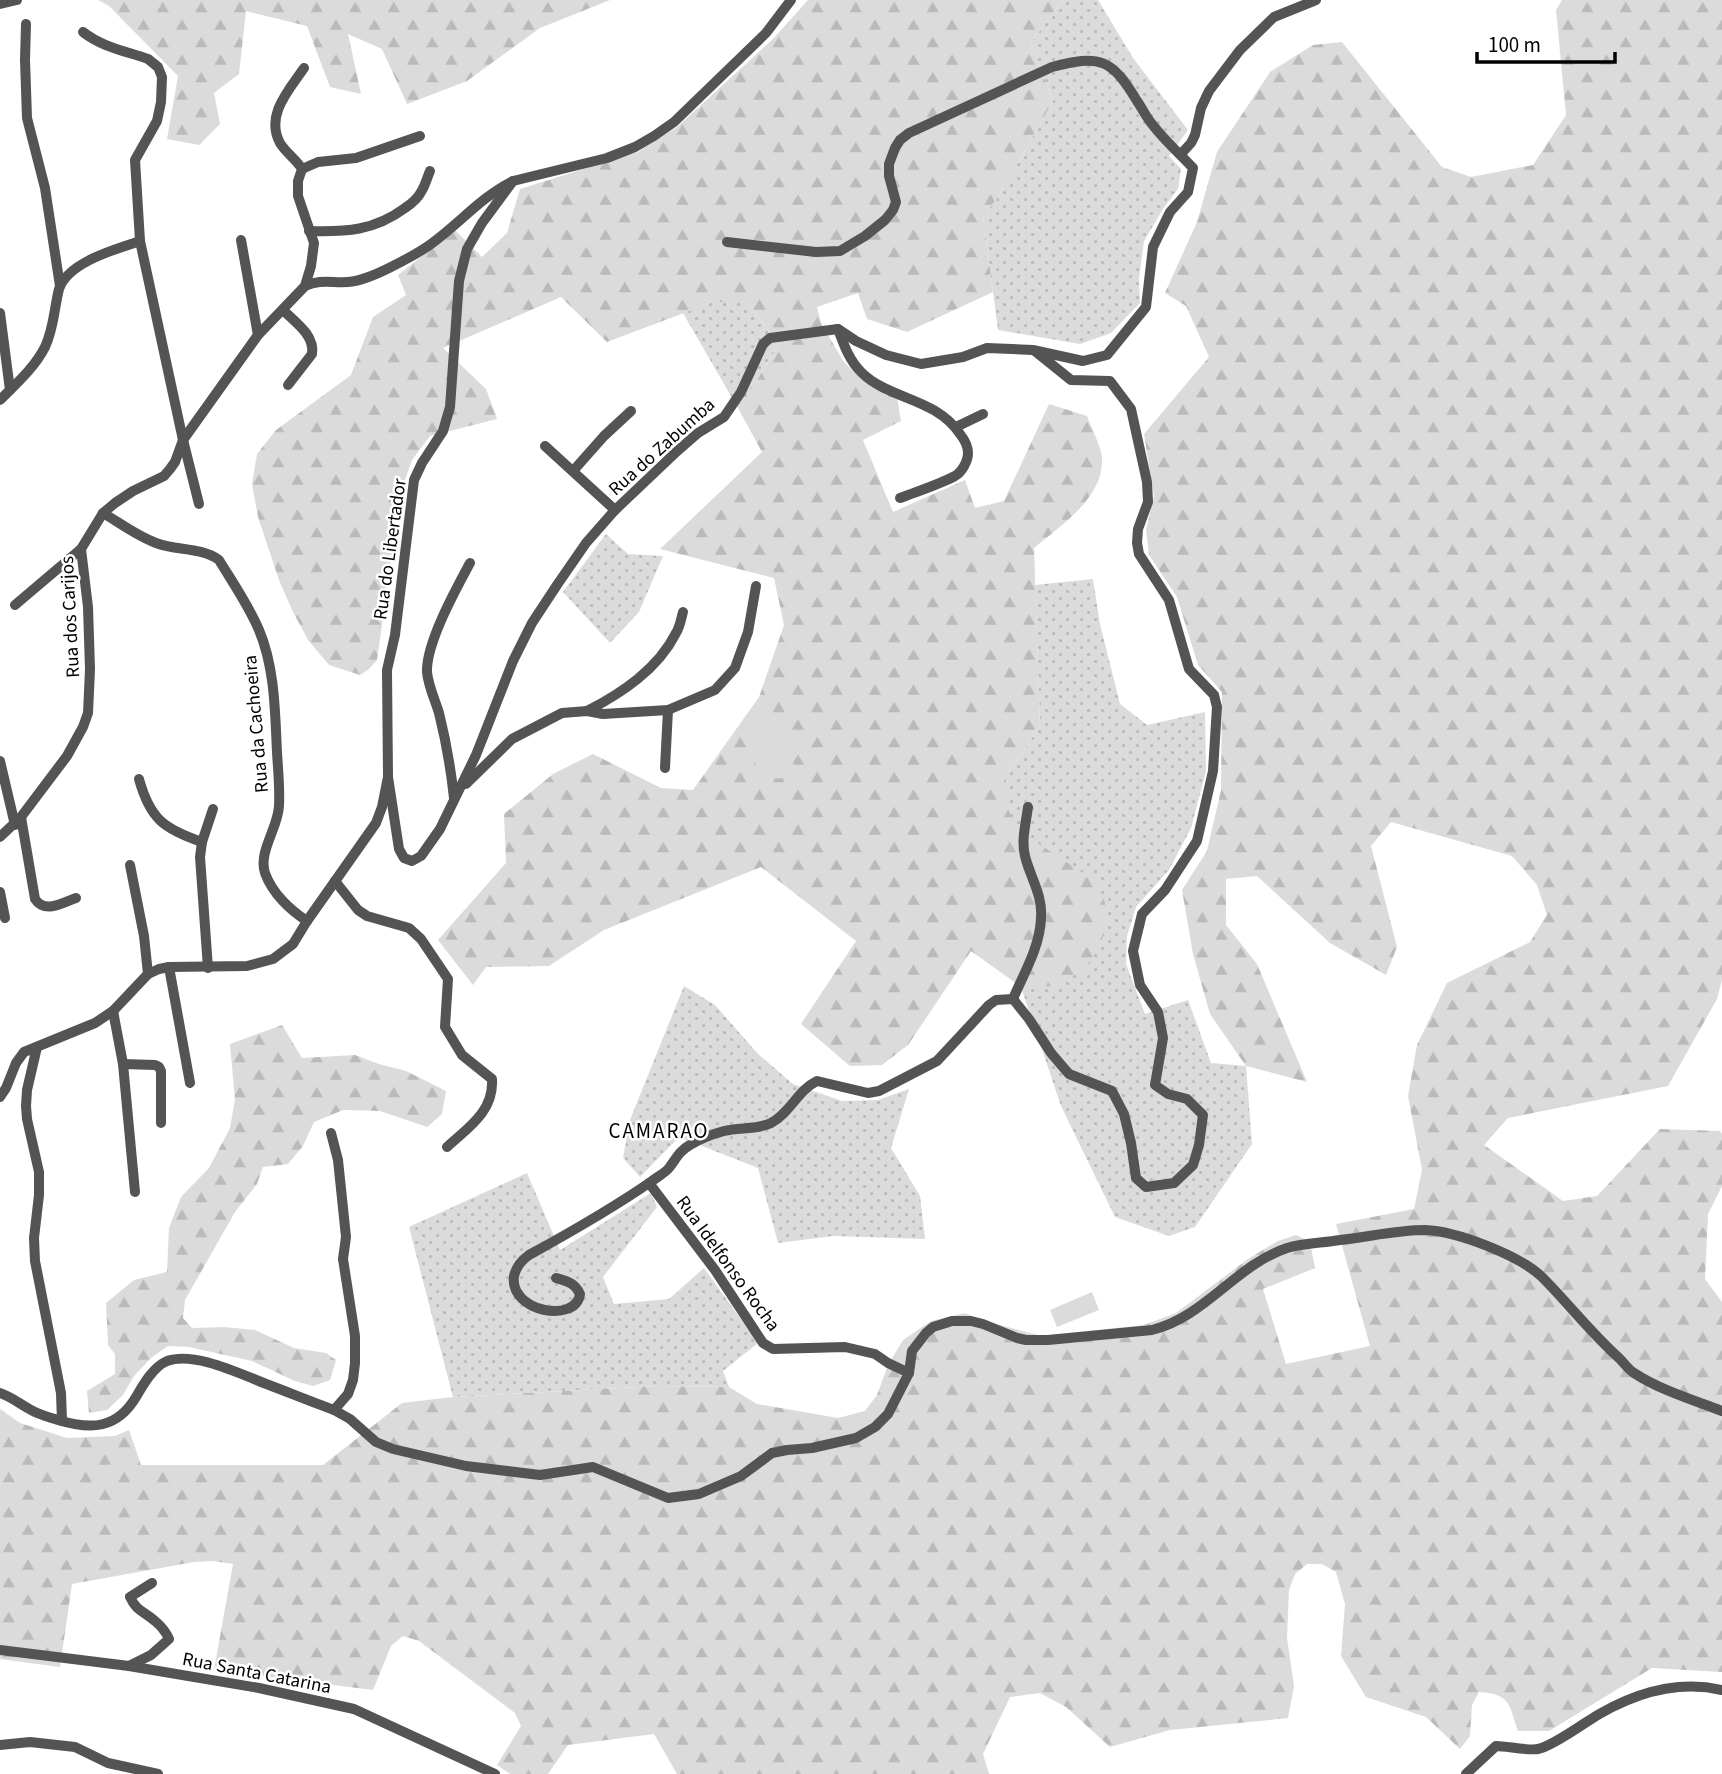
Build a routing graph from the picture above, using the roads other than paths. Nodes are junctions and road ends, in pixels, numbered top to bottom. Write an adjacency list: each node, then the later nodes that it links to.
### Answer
1 (17, 0): 4 (street)
2 (791, 0): 12 (street)
3 (1316, 0): 9 (street)
4 (0, 4)
5 (26, 24): 17 (street)
6 (83, 32): 15 (street)
7 (304, 68): 10 (street)
8 (420, 136): 10 (street)
9 (1181, 154): 16 (street); 23 (street)
10 (302, 169): 13 (street)
11 (430, 172): 13 (street)
12 (513, 181): 18 (street); 46 (street, Rua do Libertador)
13 (309, 231): 18 (street)
14 (241, 240): 22 (street)
15 (140, 241): 17 (street); 30 (street)
16 (727, 242)
17 (60, 286): 25 (street)
18 (305, 286): 19 (street, Rua dos Carijos)
19 (283, 310): 22 (street, Rua dos Carijos); 24 (street)
20 (0, 313): 25 (street)
21 (838, 329): 23 (street); 29 (street); 35 (street, Rua do Zabumba)
22 (258, 335): 30 (street, Rua dos Carijos)
23 (1033, 350): 63 (street)
24 (288, 385)
25 (10, 390): 26 (street)
26 (0, 400)
27 (631, 411): 32 (street)
28 (983, 414): 29 (street)
29 (956, 427): 33 (street)
30 (183, 440): 34 (street); 36 (street, Rua dos Carijos)
31 (545, 446): 32 (street)
32 (573, 471): 35 (street)
33 (900, 498)
34 (199, 504)
35 (615, 510): 48 (street, Rua do Zabumba)
36 (103, 513): 37 (street, Rua dos Carijos); 59 (street, Rua da Cachoeira)
37 (81, 549): 40 (street); 51 (street, Rua dos Carijos)
38 (470, 563): 48 (street)
39 (756, 586): 42 (street)
40 (15, 605)
41 (683, 612): 43 (street)
42 (668, 710): 43 (street); 45 (street)
43 (587, 711): 48 (street)
44 (0, 761): 51 (street)
45 (665, 768)
46 (388, 777): 48 (street, Rua do Zabumba); 55 (street)
47 (139, 779): 53 (street)
48 (456, 794)
49 (1028, 807): 63 (street)
50 (214, 809): 53 (street)
51 (18, 821): 52 (street, Rua dos Carijos); 57 (street)
52 (0, 837)
53 (202, 842): 61 (street)
54 (130, 865): 62 (street)
55 (335, 881): 59 (street); 71 (street)
56 (0, 892): 58 (street)
57 (76, 898)
58 (5, 918)
59 (307, 920): 61 (street)
60 (169, 967): 61 (street); 62 (street); 67 (street)
61 (208, 968)
62 (148, 974): 64 (street)
63 (1013, 999): 72 (street)
64 (113, 1011): 65 (street); 66 (street)
65 (37, 1046): 68 (street); 79 (street)
66 (123, 1064): 69 (street); 73 (street)
67 (190, 1083)
68 (0, 1097)
69 (161, 1123)
70 (331, 1133): 77 (street)
71 (447, 1147)
72 (649, 1183): 74 (street); 75 (street, Rua Idelfonso Rocha)
73 (135, 1192)
74 (556, 1278)
75 (909, 1373): 77 (street); 78 (street)
76 (0, 1393): 79 (street)
77 (334, 1410): 79 (street)
78 (1722, 1411)
79 (62, 1421)
80 (152, 1583): 82 (street)
81 (0, 1650): 82 (street, Rua Santa Catarina)
82 (129, 1667): 86 (street, Rua Santa Catarina)
83 (1722, 1690): 87 (street)
84 (0, 1745): 85 (street)
85 (158, 1774)
86 (495, 1774)
87 (1466, 1774)

